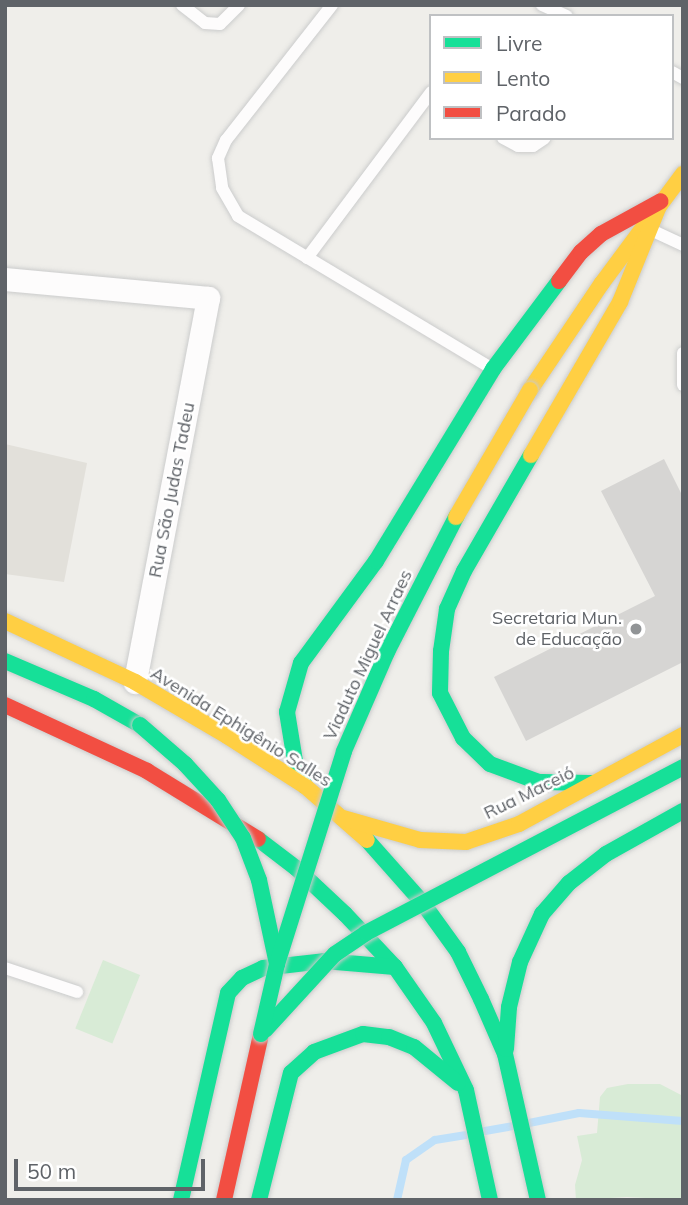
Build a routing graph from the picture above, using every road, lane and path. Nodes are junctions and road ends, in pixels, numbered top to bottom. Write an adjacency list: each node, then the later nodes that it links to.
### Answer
1 (182, 5): 2 (lane)
2 (239, 5)
3 (332, 5): 13 (lane)
4 (542, 5): 5 (lane)
5 (562, 14)
6 (429, 95): 13 (lane)
7 (507, 140): 8 (lane)
8 (542, 140)
9 (683, 174): 10 (main road, Viaduto Miguel Arraes)
10 (661, 201): 11 (main road); 16 (main road); 28 (main road, Viaduto Miguel Arraes, bridge)
11 (651, 230): 12 (lane); 24 (main road)
12 (683, 245)
13 (307, 258): 16 (lane)
14 (5, 279): 20 (street, Rua São Judas Tadeu)
15 (683, 353): 17 (lane)
16 (492, 369): 25 (main road)
17 (683, 385)
18 (5, 621): 20 (main road, Avenida Ephigênio Salles)
19 (5, 662): 28 (main road, bridge)
20 (135, 682): 25 (main road, Avenida Ephigênio Salles)
21 (5, 705): 29 (main road)
22 (683, 735): 24 (main road, Rua Maceió)
23 (683, 767): 32 (main road, bridge)
24 (593, 783): 27 (main road, Rua Maceió)
25 (305, 786): 27 (main road, Avenida Ephigênio Salles)
26 (683, 811): 33 (main road)
27 (343, 818): 33 (main road, Avenida Ephigênio Salles)
28 (277, 964): 32 (main road, Viaduto Miguel Arraes, bridge)
29 (395, 967): 34 (main road); 35 (main road)
30 (5, 968): 31 (lane)
31 (77, 992)
32 (261, 1034): 36 (main road, Viaduto Miguel Arraes)
33 (505, 1054): 39 (main road)
34 (466, 1090): 37 (main road); 38 (main road)
35 (181, 1200)
36 (224, 1200)
37 (259, 1200)
38 (491, 1200)
39 (538, 1200)

